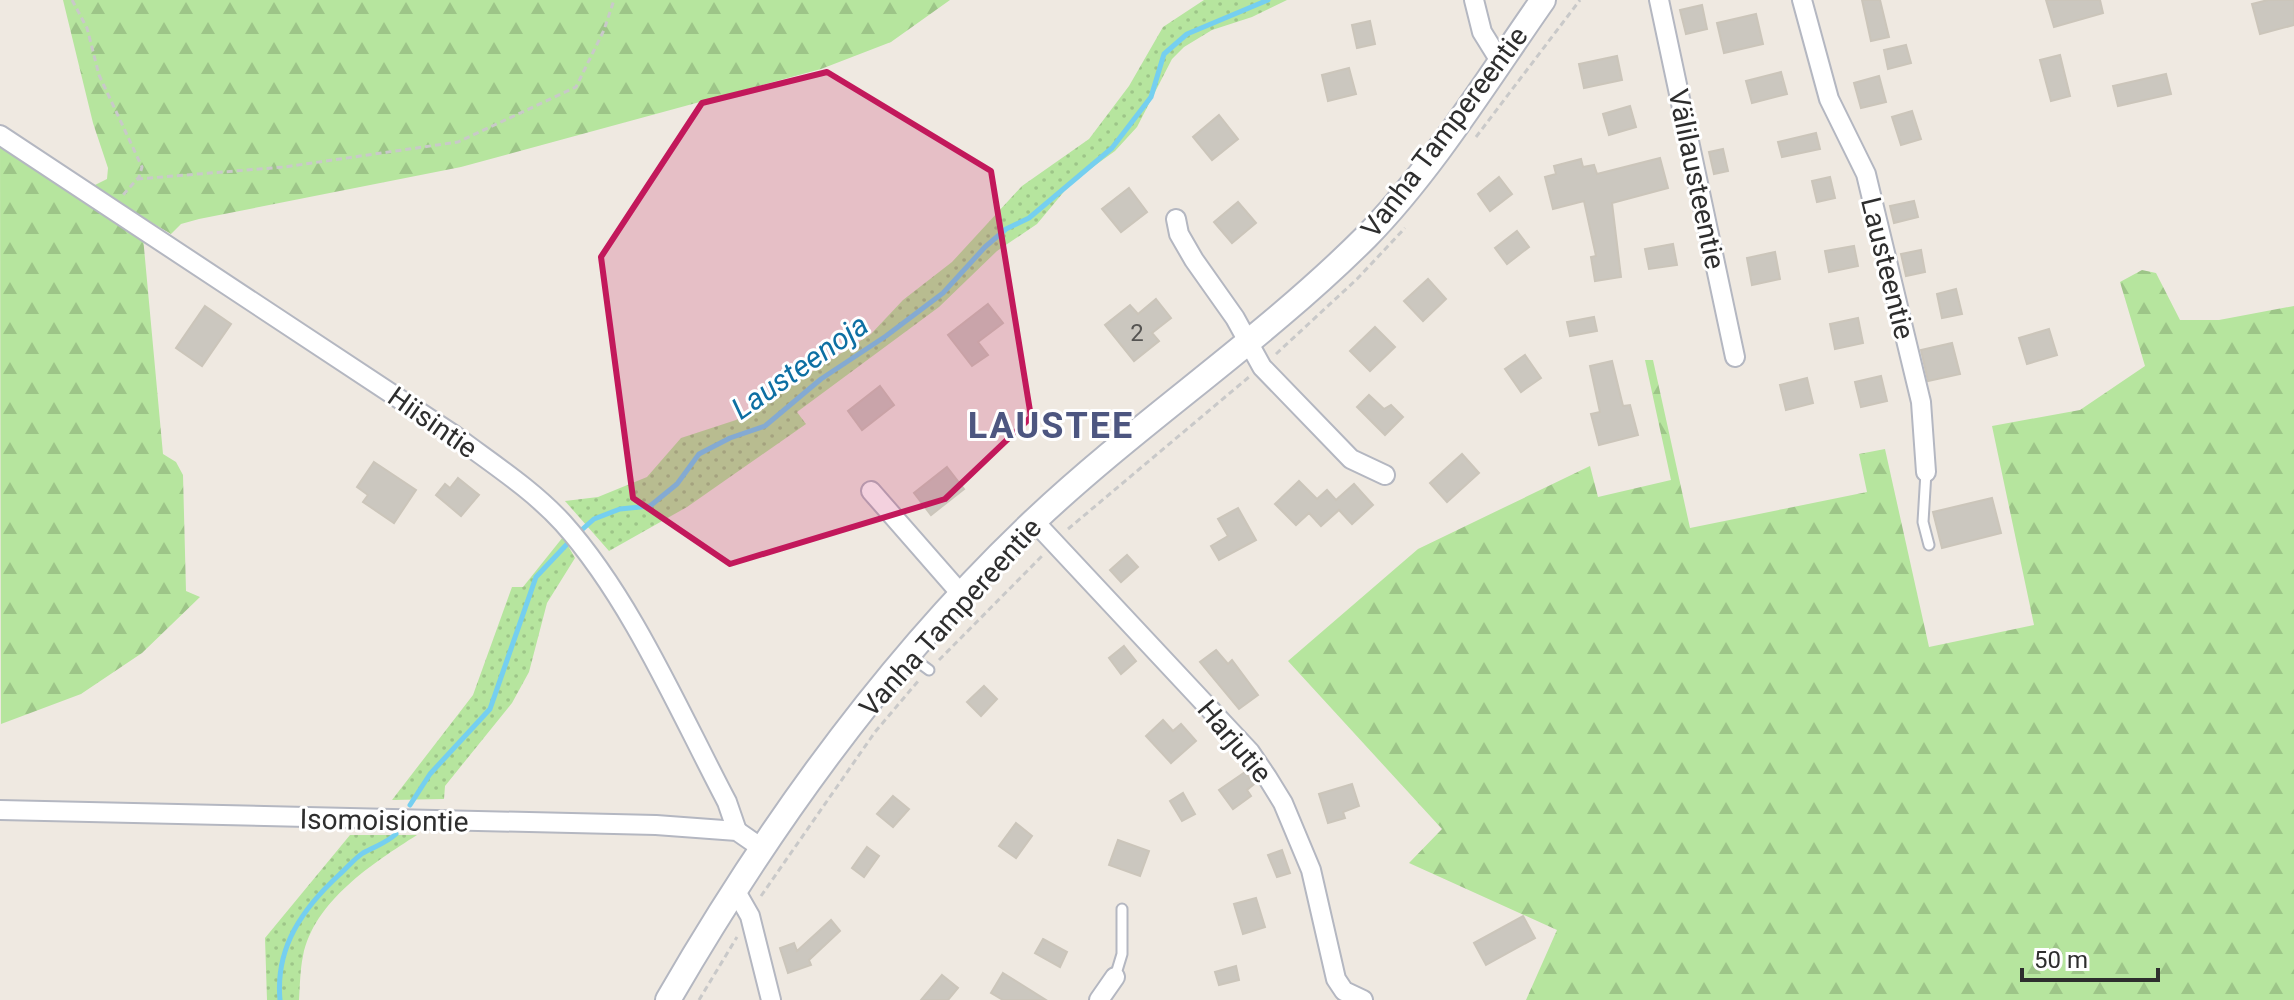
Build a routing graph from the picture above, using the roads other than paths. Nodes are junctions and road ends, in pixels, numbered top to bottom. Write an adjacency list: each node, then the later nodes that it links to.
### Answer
1 (1474, 0): 5 (street)
2 (1543, 0): 5 (main road, Vanha Tampereentie)
3 (1659, 0): 9 (street, Välilausteentie)
4 (1802, 0): 10 (street, Lausteentie)
5 (1500, 61): 8 (main road, Vanha Tampereentie)
6 (0, 135): 17 (street, Hiisintie)
7 (1176, 219): 8 (street)
8 (1247, 344): 11 (street); 13 (main road, Vanha Tampereentie)
9 (1735, 357)
10 (1926, 472): 14 (lane, Lausteentie)
11 (1385, 475)
12 (871, 491): 15 (street)
13 (1034, 521): 15 (main road, Vanha Tampereentie); 25 (street, Harjutie)
14 (1929, 545)
15 (962, 595): 18 (main road, Vanha Tampereentie)
16 (0, 810): 17 (street, Isomoisiontie)
17 (737, 831): 18 (street)
18 (763, 849): 19 (main road, Vanha Tampereentie)
19 (734, 888): 22 (main road, Vanha Tampereentie); 23 (street)
20 (1122, 909): 21 (lane)
21 (1115, 977): 24 (street)
22 (668, 1000)
23 (771, 1000)
24 (1099, 1000)
25 (1363, 1000)

